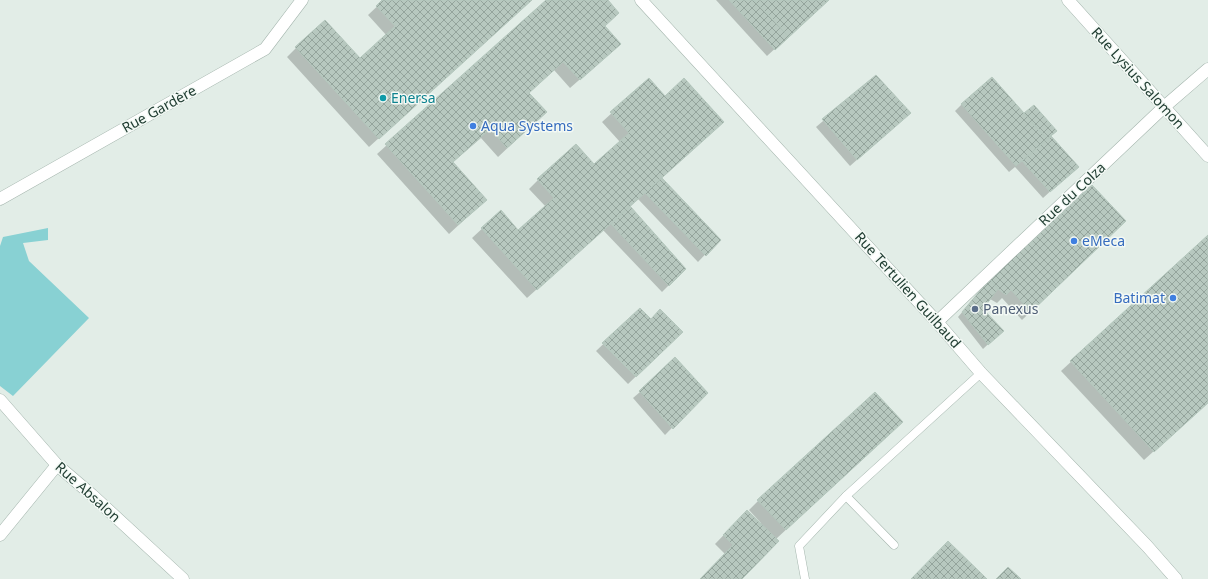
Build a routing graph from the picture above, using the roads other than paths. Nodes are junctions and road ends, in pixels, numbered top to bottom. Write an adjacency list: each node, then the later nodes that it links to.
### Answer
1 (302, 0): 7 (street, Rue Gardère)
2 (641, 0): 8 (street, Rue Tertulien Guilbaud)
3 (1068, 0): 5 (street, Rue Lysius Salomon)
4 (1208, 68): 5 (street, Rue du Colza)
5 (1164, 107): 6 (street, Rue Lysius Salomon); 8 (street, Rue du Colza)
6 (1208, 156)
7 (0, 199)
8 (938, 322): 9 (street, Rue Tertulien Guilbaud)
9 (981, 373): 12 (lane); 17 (street, Rue Tertulien Guilbaud)
10 (0, 400): 11 (street, Rue Absalon)
11 (57, 465): 13 (street); 15 (street, Rue Absalon)
12 (846, 496): 14 (lane); 16 (lane)
13 (0, 536)
14 (894, 545)
15 (183, 579)
16 (805, 579)
17 (1176, 579)

